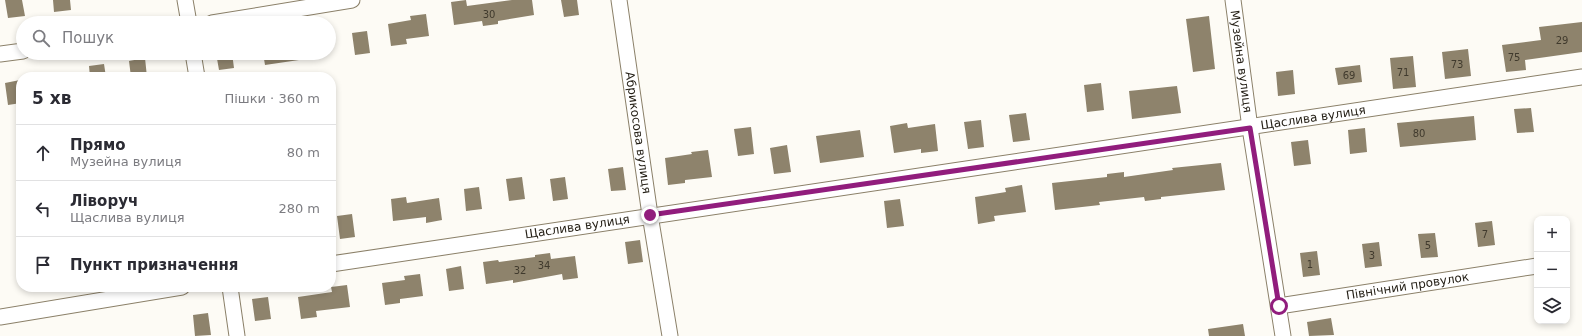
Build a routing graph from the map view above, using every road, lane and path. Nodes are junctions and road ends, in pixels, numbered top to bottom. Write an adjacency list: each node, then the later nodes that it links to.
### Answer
1 (185, 0): 5 (street)
2 (352, 0): 6 (street)
3 (619, 0): 13 (street, Абрикосова вулиця)
4 (1233, 0): 12 (street, Музейна вулиця)
5 (188, 16)
6 (255, 16)
7 (16, 52): 8 (street)
8 (0, 54)
9 (194, 60): 10 (street)
10 (196, 72)
11 (1582, 77): 12 (street, Щаслива вулиця)
12 (1250, 128): 13 (street, Щаслива вулиця); 18 (street, Музейна вулиця)
13 (650, 215): 14 (street, Щаслива вулиця); 21 (street, Абрикосова вулиця)
14 (336, 263)
15 (1534, 266): 18 (street, Північний провулок)
16 (152, 292): 19 (street)
17 (231, 292): 20 (street)
18 (1279, 306): 22 (street, Музейна вулиця)
19 (0, 317)
20 (237, 336)
21 (670, 336)
22 (1283, 336)

